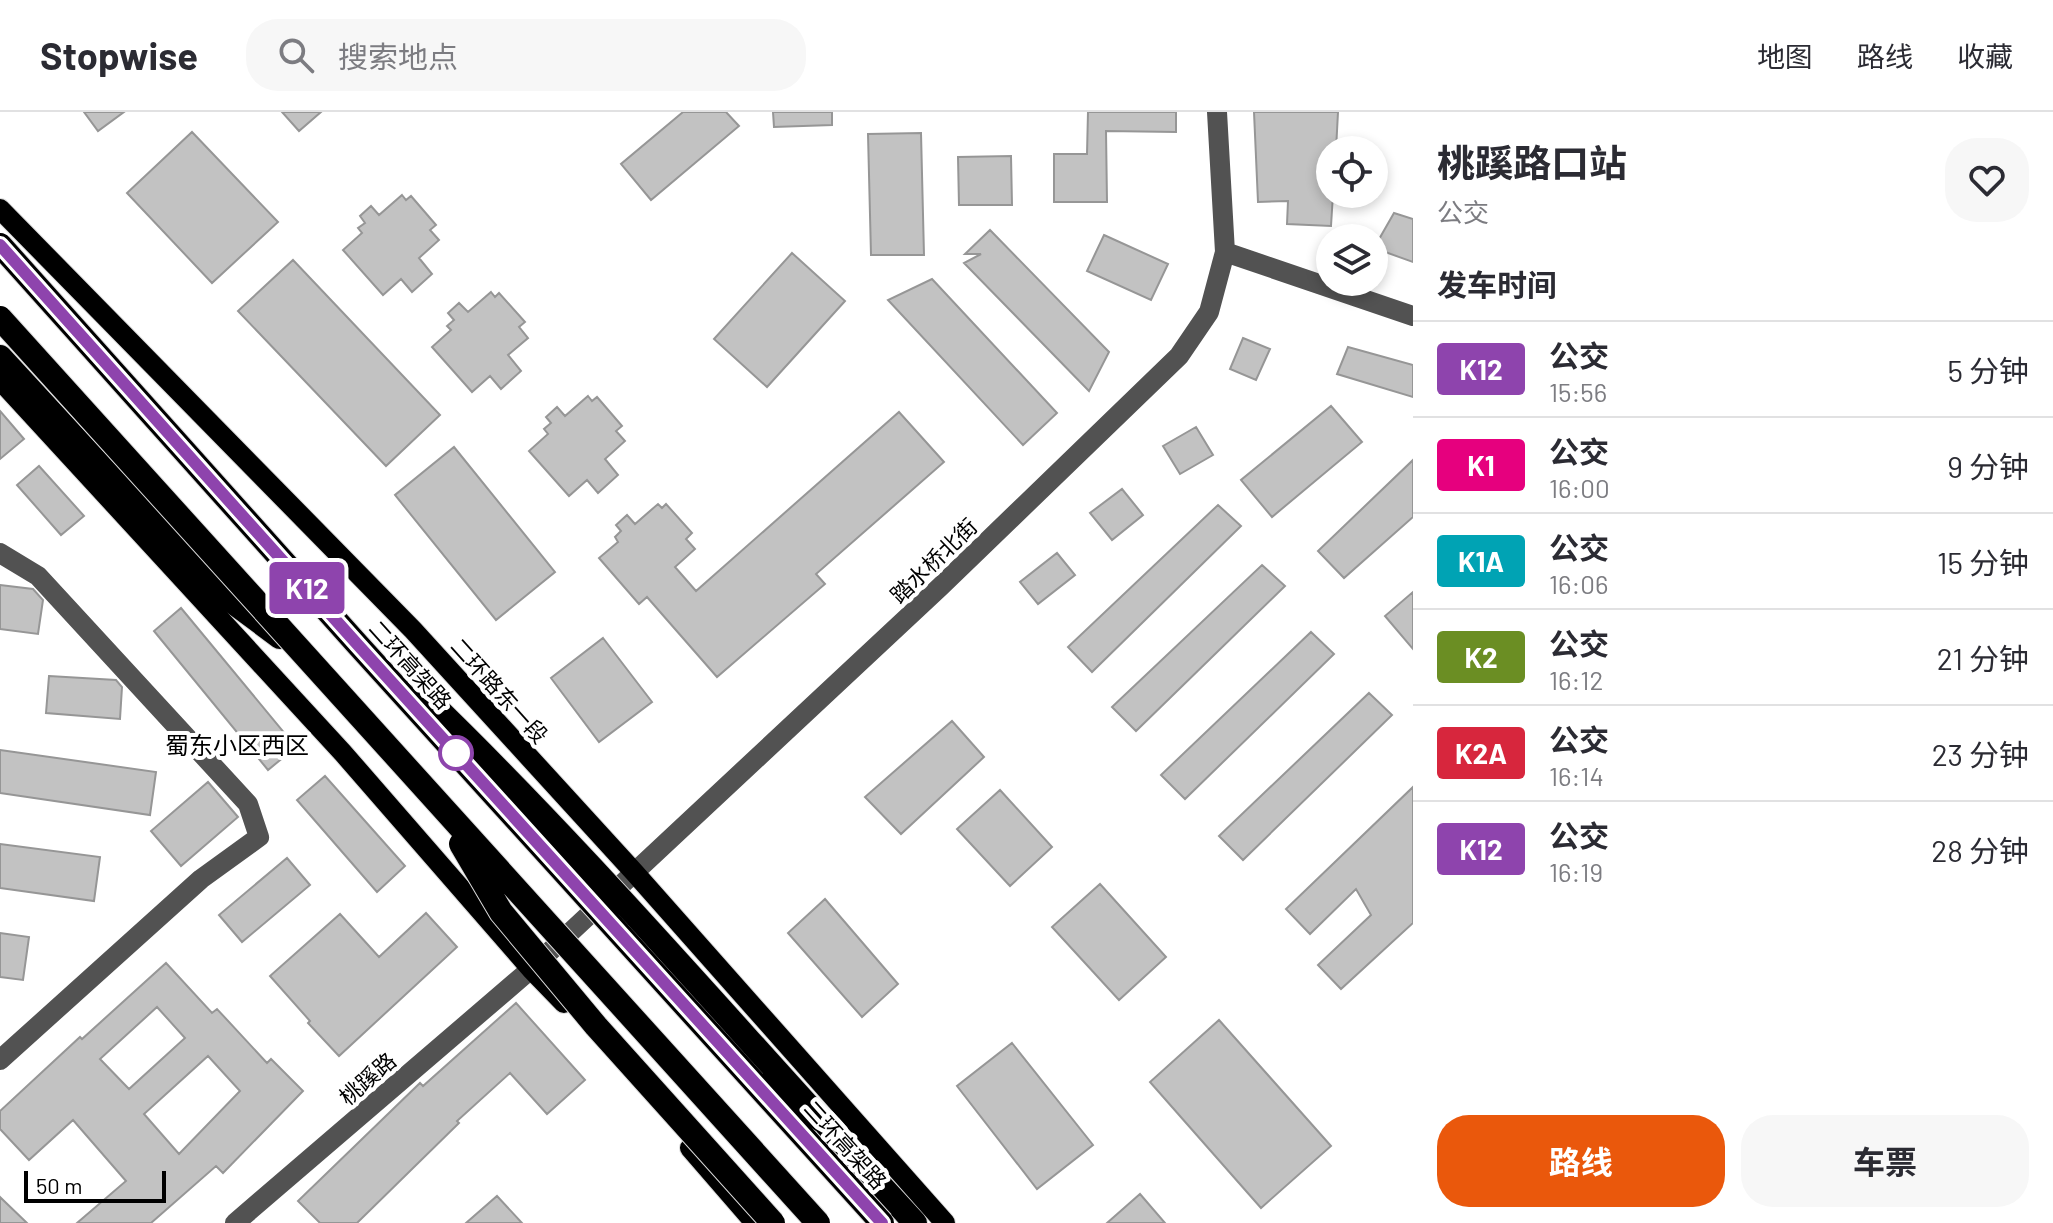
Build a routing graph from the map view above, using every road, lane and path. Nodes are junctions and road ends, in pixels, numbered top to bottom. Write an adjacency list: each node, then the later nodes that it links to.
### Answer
1 (1217, 112): 4 (street, 踏水桥北街)
2 (0, 209): 13 (main road, 二环路东一段)
3 (0, 245): 10 (highway, 二环高架路, bridge)
4 (1225, 252): 5 (street); 13 (street, 踏水桥北街)
5 (1413, 316)
6 (0, 318): 11 (highway, bridge)
7 (0, 357): 11 (highway, bridge)
8 (0, 380): 14 (main road)
9 (0, 553): 15 (street)
10 (358, 645): 20 (highway, 二环高架路, bridge); 21 (highway, bridge)
11 (304, 655): 12 (highway, bridge)
12 (435, 800): 18 (highway, bridge); 19 (highway, bridge)
13 (634, 872): 14 (street, 踏水桥北街); 22 (main road, 二环路东一段)
14 (531, 969): 16 (street, 桃蹊路); 17 (main road)
15 (0, 1060)
16 (235, 1223)
17 (755, 1223)
18 (773, 1223)
19 (818, 1223)
20 (882, 1223)
21 (915, 1223)
22 (945, 1223)

